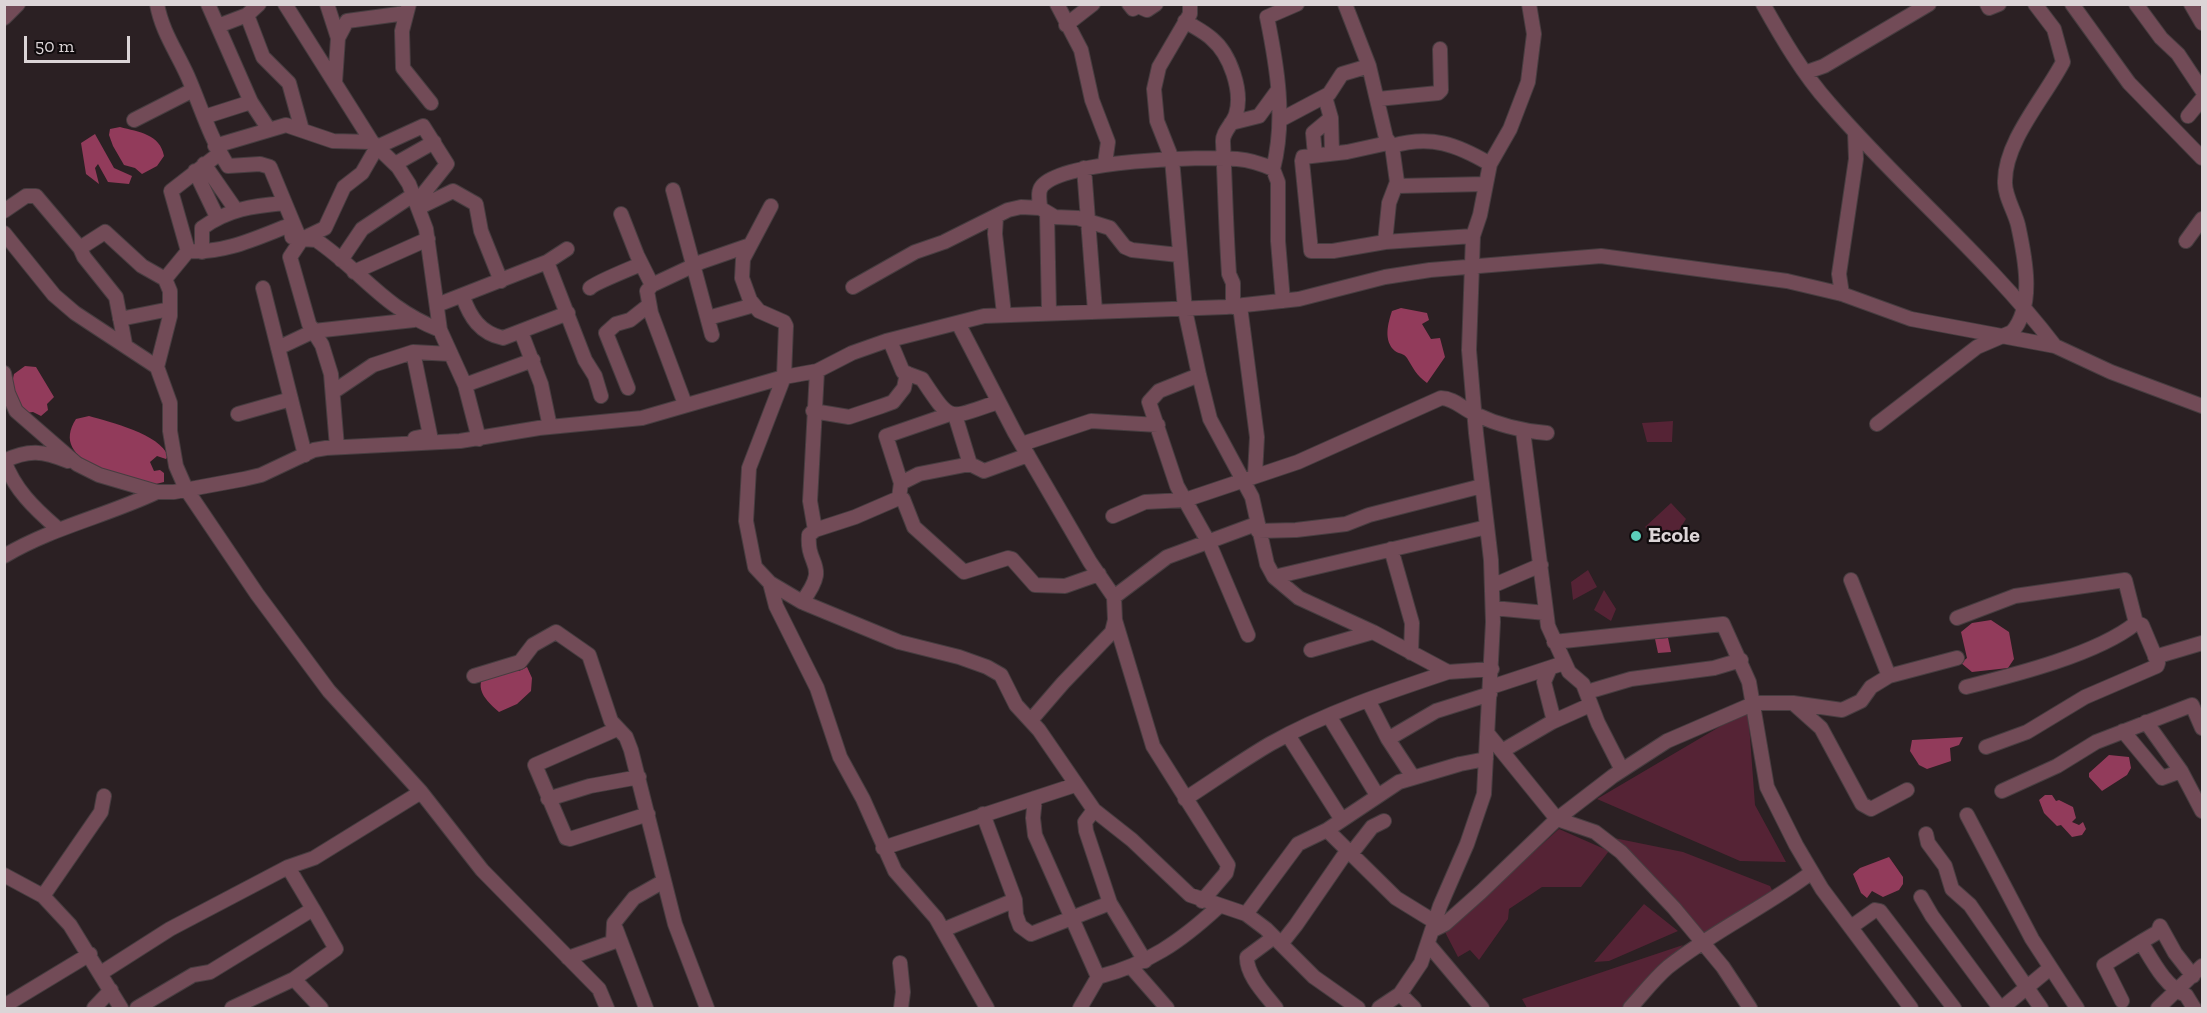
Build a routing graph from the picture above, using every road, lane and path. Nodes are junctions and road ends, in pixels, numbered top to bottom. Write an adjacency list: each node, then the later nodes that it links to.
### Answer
1 (18, 4): 25 (street)
2 (157, 4): 35 (street)
3 (208, 4): 29 (street)
4 (259, 4): 24 (street)
5 (285, 4): 34 (street)
6 (327, 4): 30 (street)
7 (1057, 4): 28 (street)
8 (1093, 4): 28 (street)
9 (1129, 4): 10 (street)
10 (1156, 4)
11 (1190, 4): 26 (street)
12 (1297, 4): 36 (street)
13 (1345, 4): 32 (street)
14 (1529, 4): 63 (street)
15 (1763, 4): 33 (street)
16 (1929, 4): 33 (street)
17 (1987, 4): 18 (street)
18 (1999, 4)
19 (2035, 4): 111 (street)
20 (2072, 4): 58 (street)
21 (2136, 4): 37 (street)
22 (2190, 4): 27 (street)
23 (407, 9): 30 (street); 42 (street)
24 (247, 15): 29 (street); 50 (street)
25 (4, 18)
26 (1185, 21): 48 (street); 59 (street)
27 (2202, 23)
28 (1065, 25): 61 (street)
29 (218, 26): 41 (street)
30 (338, 38): 34 (street)
31 (1440, 48): 39 (street)
32 (1369, 66): 38 (street); 39 (street)
33 (1807, 72): 51 (street)
34 (335, 82): 53 (street)
35 (193, 90): 44 (street); 46 (street)
36 (1278, 90): 47 (street); 48 (street)
37 (2202, 90)
38 (1325, 97): 45 (street); 47 (street)
39 (1378, 99): 54 (street)
40 (2202, 99): 43 (street)
41 (251, 102): 44 (street); 49 (street)
42 (431, 102)
43 (2188, 116)
44 (204, 117): 55 (street)
45 (1331, 118): 56 (street); 57 (street)
46 (134, 120)
47 (1280, 120): 66 (street)
48 (1231, 123): 60 (street)
49 (268, 128): 50 (street); 55 (street)
50 (302, 130): 53 (street)
51 (1856, 132): 104 (street); 111 (street)
52 (434, 142): 53 (street); 62 (street); 70 (street)
53 (374, 145): 62 (street); 86 (street)
54 (1390, 145): 56 (street); 63 (street); 68 (street)
55 (217, 150): 64 (street); 71 (street)
56 (1332, 153): 57 (street)
57 (1315, 155): 85 (street)
58 (2202, 158)
59 (1172, 159): 60 (street); 61 (street); 91 (street)
60 (1226, 159): 66 (street); 110 (street)
61 (1105, 163): 65 (street)
62 (396, 164): 70 (street)
63 (1490, 164): 67 (street)
64 (200, 167): 73 (street); 78 (street); 90 (street)
65 (1084, 168): 75 (street); 80 (street)
66 (1273, 169): 106 (street)
67 (1486, 184): 68 (street); 82 (street)
68 (1396, 186): 85 (street)
69 (673, 190): 95 (street)
70 (416, 202): 83 (street); 92 (street); 99 (street)
71 (284, 203): 73 (street); 86 (street)
72 (771, 206): 87 (street)
73 (236, 210): 78 (street)
74 (4, 211): 88 (street)
75 (1044, 211): 77 (street); 80 (street); 115 (street)
76 (621, 214): 94 (street)
77 (996, 216): 101 (street); 117 (street)
78 (217, 217): 90 (street)
79 (2202, 219): 84 (street)
80 (1090, 221): 91 (street); 114 (street)
81 (4, 233): 128 (street)
82 (1473, 236): 85 (street); 96 (street)
83 (428, 240): 97 (street); 107 (street)
84 (2186, 241)
85 (1385, 242)
86 (299, 245): 90 (street); 92 (street); 123 (street)
87 (750, 245): 95 (street); 109 (street)
88 (80, 248): 98 (street); 119 (street)
89 (567, 249): 93 (street)
90 (195, 251): 98 (street)
91 (1179, 255): 113 (street)
92 (341, 260): 97 (street)
93 (547, 262): 99 (street); 116 (street)
94 (641, 264): 100 (street); 103 (street)
95 (695, 265): 100 (street); 118 (street)
96 (1472, 265): 104 (street); 106 (street); 151 (street)
97 (354, 272): 120 (street)
98 (165, 279): 112 (street)
99 (501, 281): 105 (street)
100 (652, 285): 108 (street)
101 (852, 287)
102 (264, 288): 130 (street)
103 (590, 288)
104 (1842, 294): 126 (street)
105 (463, 297): 107 (street); 124 (street)
106 (1283, 301): 110 (street)
107 (437, 305): 122 (street)
108 (650, 305): 141 (street); 146 (street)
109 (754, 305): 118 (street); 139 (street)
110 (1236, 306): 113 (street); 165 (street)
111 (2025, 307): 126 (street); 129 (street)
112 (170, 309): 119 (street); 134 (street)
113 (1185, 310): 114 (street); 138 (street)
114 (1095, 311): 115 (street)
115 (1049, 312): 117 (street)
116 (568, 313): 124 (street); 143 (street)
117 (1004, 314): 121 (street)
118 (708, 318): 125 (street)
119 (120, 319): 128 (street)
120 (414, 320): 122 (street); 123 (street)
121 (958, 323): 127 (street); 145 (street)
122 (440, 330): 132 (street)
123 (314, 332): 130 (street); 142 (street)
124 (521, 332): 133 (street)
125 (712, 335)
126 (2006, 337): 129 (street); 152 (street)
127 (890, 341): 135 (street); 137 (street)
128 (125, 344): 134 (street)
129 (2055, 346): 147 (street)
130 (278, 348): 144 (street)
131 (413, 352): 132 (street); 142 (street); 158 (street)
132 (451, 354): 140 (street)
133 (533, 360): 140 (street); 154 (street)
134 (157, 368): 168 (street)
135 (817, 371): 139 (street); 148 (street)
136 (4, 373): 163 (street)
137 (907, 373): 148 (street); 150 (street)
138 (1199, 375): 153 (street); 165 (street)
139 (784, 377): 146 (street); 184 (street)
140 (465, 385): 157 (street)
141 (628, 388)
142 (333, 392): 159 (street)
143 (601, 396)
144 (291, 399): 149 (street); 161 (street)
145 (998, 402): 150 (street); 160 (street)
146 (685, 404): 154 (street)
147 (2202, 406)
148 (813, 411): 176 (street)
149 (238, 414)
150 (953, 414): 164 (street); 166 (street)
151 (1474, 414): 155 (street); 165 (street); 167 (street)
152 (1877, 424)
153 (1158, 425): 160 (street); 171 (street)
154 (550, 427): 157 (street)
155 (1523, 431): 156 (street); 180 (street)
156 (1547, 433)
157 (479, 439): 158 (street)
158 (383, 443): 159 (street)
159 (337, 447): 161 (street)
160 (1025, 450): 164 (street); 181 (street)
161 (305, 454): 168 (street)
162 (5, 461): 163 (street); 174 (street)
163 (77, 464): 169 (street)
164 (970, 464): 166 (street)
165 (1250, 477): 171 (street); 175 (street)
166 (901, 483): 170 (street)
167 (1482, 486): 173 (street); 175 (street)
168 (186, 489): 169 (street); 234 (street)
169 (157, 492): 174 (street)
170 (899, 498): 176 (street); 181 (street)
171 (1185, 500): 172 (street); 177 (street)
172 (1113, 516)
173 (1487, 527): 178 (street); 185 (street)
174 (57, 528): 179 (street)
175 (1257, 528): 177 (street); 182 (street)
176 (815, 530): 187 (street)
177 (1209, 543): 186 (street); 194 (street)
178 (1391, 549): 182 (street); 198 (street)
179 (4, 556)
180 (1541, 566): 185 (street); 189 (street)
181 (1099, 574): 186 (street)
182 (1274, 577): 193 (street)
183 (1851, 580): 207 (street)
184 (770, 583): 187 (street); 250 (street)
185 (1492, 586): 188 (street)
186 (1114, 597): 191 (street)
187 (802, 602): 215 (street)
188 (1492, 608): 189 (street); 204 (street)
189 (1546, 613): 195 (street)
190 (1957, 618): 192 (street)
191 (1115, 620): 215 (street); 239 (street)
192 (2136, 623): 199 (street); 208 (street)
193 (1373, 632): 197 (street); 198 (street)
194 (1248, 635)
195 (1554, 642): 201 (street); 202 (street)
196 (2202, 644): 199 (street)
197 (1311, 650)
198 (1411, 653): 205 (street)
199 (2156, 657): 224 (street)
200 (1957, 658): 207 (street)
201 (1741, 660): 210 (street); 212 (street)
202 (1564, 663): 203 (street); 210 (street)
203 (1550, 668): 209 (street); 216 (street)
204 (1492, 669): 205 (street); 209 (street)
205 (1448, 672): 211 (street)
206 (474, 676): 219 (street)
207 (1888, 676): 213 (street)
208 (1966, 687)
209 (1491, 690): 221 (street); 223 (street)
210 (1589, 699): 216 (street); 227 (street)
211 (1368, 700): 214 (street); 223 (street)
212 (1755, 703): 213 (street); 227 (street); 253 (street)
213 (1793, 703): 232 (street)
214 (1329, 716): 222 (street); 235 (street)
215 (1031, 720): 231 (street)
216 (1554, 721): 225 (street)
217 (2146, 722): 218 (street); 220 (street); 228 (street)
218 (2202, 728)
219 (617, 729): 229 (street); 238 (street)
220 (2123, 731): 228 (street); 233 (street)
221 (1488, 734): 225 (street); 226 (street)
222 (1288, 735): 239 (street); 246 (street)
223 (1388, 739): 230 (street)
224 (1986, 747)
225 (1502, 751): 245 (street)
226 (1486, 759): 230 (street); 268 (street)
227 (1622, 770): 245 (street)
228 (2181, 771): 241 (street)
229 (639, 777): 238 (street); 242 (street)
230 (1413, 777): 235 (street)
231 (1075, 785): 237 (street); 240 (street)
232 (1907, 790)
233 (2002, 791)
234 (421, 792): 252 (street); 273 (street)
235 (1377, 795): 246 (street)
236 (104, 796): 256 (street)
237 (1035, 798): 243 (street); 264 (street)
238 (548, 799): 242 (street)
239 (1185, 799): 259 (street)
240 (1094, 810): 259 (street); 260 (street)
241 (2202, 811)
242 (648, 814): 255 (street)
243 (983, 814): 250 (street); 258 (street)
244 (1967, 815): 277 (street)
245 (1557, 819): 268 (street); 271 (street)
246 (1342, 820): 248 (street)
247 (1384, 821): 251 (street)
248 (1327, 830): 251 (street); 263 (street)
249 (1926, 834): 282 (street)
250 (883, 848): 267 (street)
251 (1347, 851): 268 (street); 269 (street)
252 (288, 867): 262 (street); 279 (street)
253 (1812, 872): 266 (street); 271 (street)
254 (4, 875): 256 (street)
255 (664, 880): 265 (street); 296 (street)
256 (43, 896): 272 (street)
257 (1921, 897): 310 (street)
258 (1015, 900): 264 (street); 267 (street)
259 (1202, 901): 261 (street)
260 (1110, 903): 264 (street); 274 (street)
261 (1218, 907): 263 (street); 274 (street)
262 (313, 909): 281 (street); 291 (street)
263 (1246, 914): 269 (street)
264 (1071, 918): 280 (street)
265 (614, 922): 273 (street); 295 (street)
266 (1851, 927): 308 (street); 309 (street)
267 (943, 930): 298 (street)
268 (1432, 932): 285 (street); 305 (street)
269 (1277, 940): 301 (street); 302 (street)
270 (2141, 942): 278 (street); 284 (street); 287 (street)
271 (1703, 945): 306 (street); 307 (street)
272 (90, 954): 279 (street); 286 (street)
273 (568, 958): 294 (street)
274 (1146, 961): 276 (street)
275 (900, 963): 297 (street)
276 (1131, 968): 280 (street); 300 (street)
277 (2049, 969): 282 (street); 288 (street)
278 (2198, 971): 284 (street)
279 (101, 973): 283 (street)
280 (1098, 977): 299 (street)
281 (294, 979): 292 (street); 293 (street)
282 (2027, 989): 310 (street); 311 (street)
283 (111, 990): 289 (street); 290 (street)
284 (2177, 992): 312 (street); 313 (street)
285 (1400, 994): 303 (street); 304 (street)
286 (4, 1006)
287 (2120, 1006)
288 (2074, 1007)
289 (94, 1008)
290 (121, 1008)
291 (138, 1008)
292 (232, 1008)
293 (321, 1008)
294 (607, 1008)
295 (646, 1008)
296 (707, 1008)
297 (901, 1008)
298 (987, 1008)
299 (1080, 1008)
300 (1167, 1008)
301 (1276, 1008)
302 (1358, 1008)
303 (1379, 1008)
304 (1414, 1008)
305 (1482, 1008)
306 (1630, 1008)
307 (1750, 1008)
308 (1911, 1008)
309 (1954, 1008)
310 (2001, 1008)
311 (2042, 1008)
312 (2158, 1008)
313 (2194, 1008)

